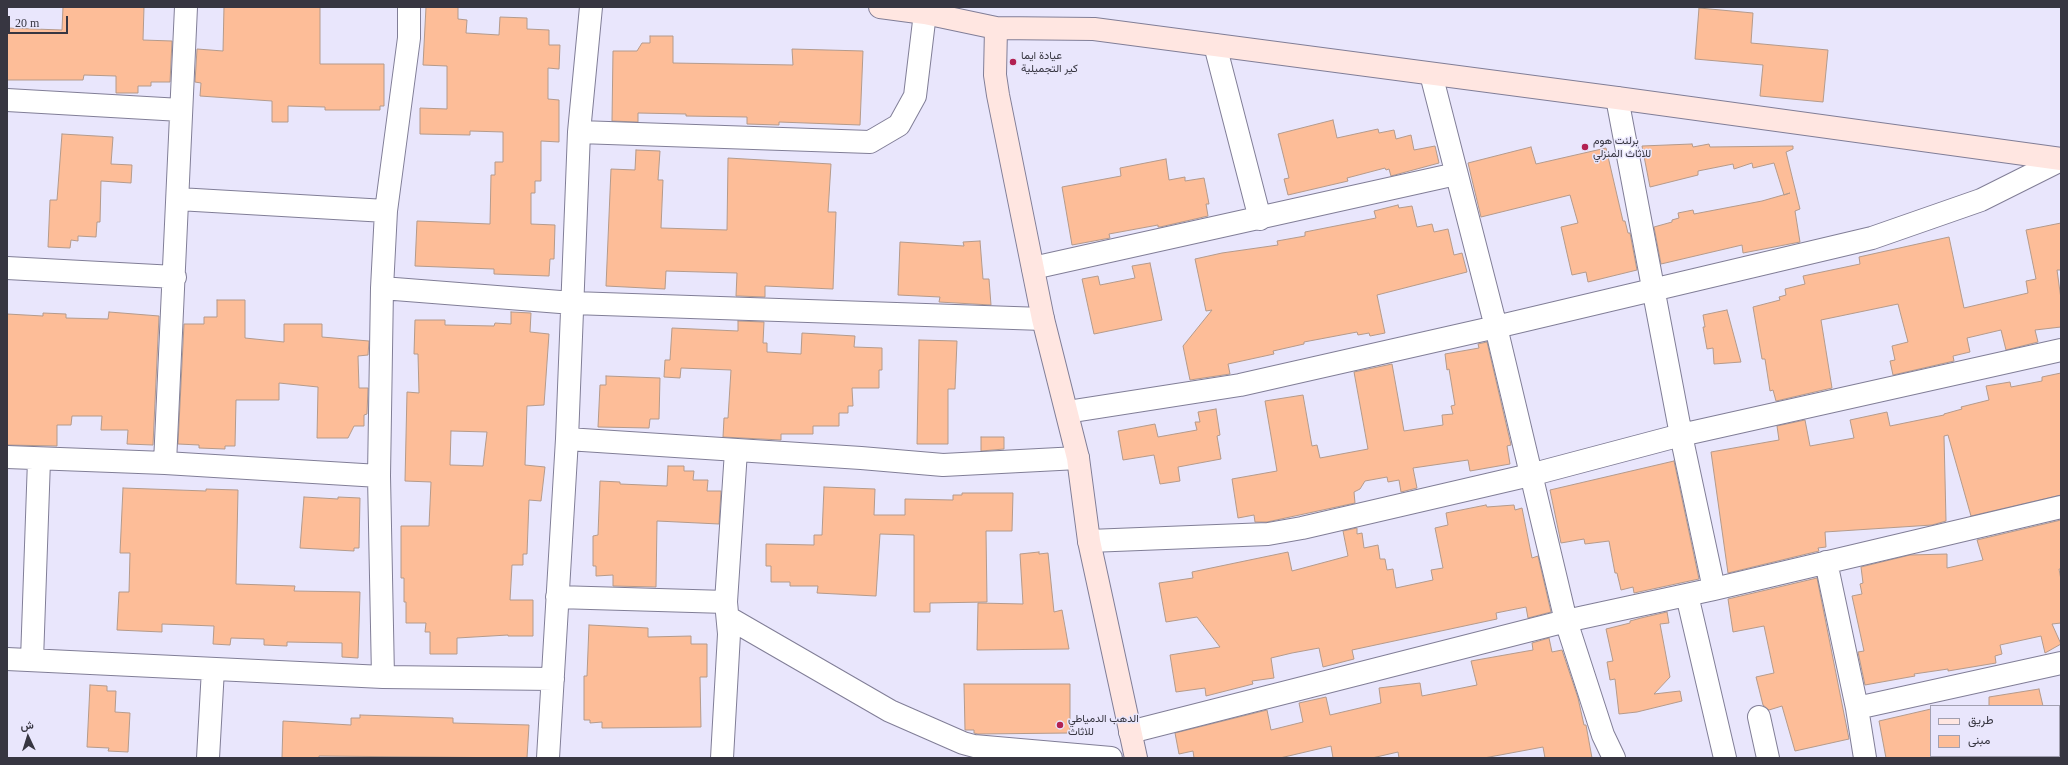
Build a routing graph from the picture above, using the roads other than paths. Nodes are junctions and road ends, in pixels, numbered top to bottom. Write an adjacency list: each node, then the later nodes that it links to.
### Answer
1 (186, 7): 11 (street)
2 (409, 7): 16 (street)
3 (591, 7): 12 (street)
4 (880, 7): 5 (street)
5 (925, 13): 6 (street); 12 (street)
6 (996, 28): 7 (street); 19 (street)
7 (1215, 45): 8 (street); 17 (street)
8 (1431, 74): 9 (street); 14 (street)
9 (1617, 98): 13 (street); 22 (street)
10 (7, 100): 11 (street)
11 (181, 110): 15 (street)
12 (579, 132): 23 (street)
13 (2061, 159): 22 (street)
14 (1456, 174): 17 (street); 25 (street)
15 (178, 199): 16 (street); 20 (street)
16 (386, 211): 21 (street)
17 (1260, 219): 19 (street)
18 (7, 268): 20 (street)
19 (1033, 268): 24 (street)
20 (175, 277): 34 (street)
21 (382, 288): 23 (street); 36 (street)
22 (1654, 291): 25 (street); 28 (street)
23 (573, 303): 24 (street); 29 (street)
24 (1043, 319): 27 (street)
25 (1496, 327): 27 (street); 35 (street)
26 (2061, 350): 28 (street)
27 (1067, 412): 32 (street)
28 (1681, 435): 35 (street); 40 (street)
29 (567, 439): 30 (street); 42 (street)
30 (736, 450): 32 (street); 43 (street)
31 (7, 457): 33 (street)
32 (1078, 458): 38 (street)
33 (39, 460): 34 (street); 46 (street)
34 (165, 464): 36 (street)
35 (1530, 475): 38 (street); 44 (street)
36 (379, 476): 49 (street)
37 (2061, 507): 39 (street)
38 (1089, 541): 53 (street)
39 (1826, 562): 40 (street); 51 (street)
40 (1714, 589): 41 (street)
41 (1687, 595): 44 (street); 60 (street)
42 (557, 597): 43 (street); 50 (street)
43 (728, 610): 56 (street); 57 (street)
44 (1566, 621): 53 (street); 59 (street)
45 (7, 658): 46 (street)
46 (32, 660): 48 (street)
47 (2061, 663): 51 (street)
48 (213, 669): 49 (street); 54 (street)
49 (383, 677): 50 (street)
50 (553, 679): 55 (street)
51 (1857, 708): 62 (street)
52 (1759, 717): 61 (street)
53 (1130, 732): 58 (street)
54 (208, 758)
55 (548, 758)
56 (722, 758)
57 (1111, 758)
58 (1136, 758)
59 (1614, 758)
60 (1725, 758)
61 (1768, 758)
62 (1865, 758)

